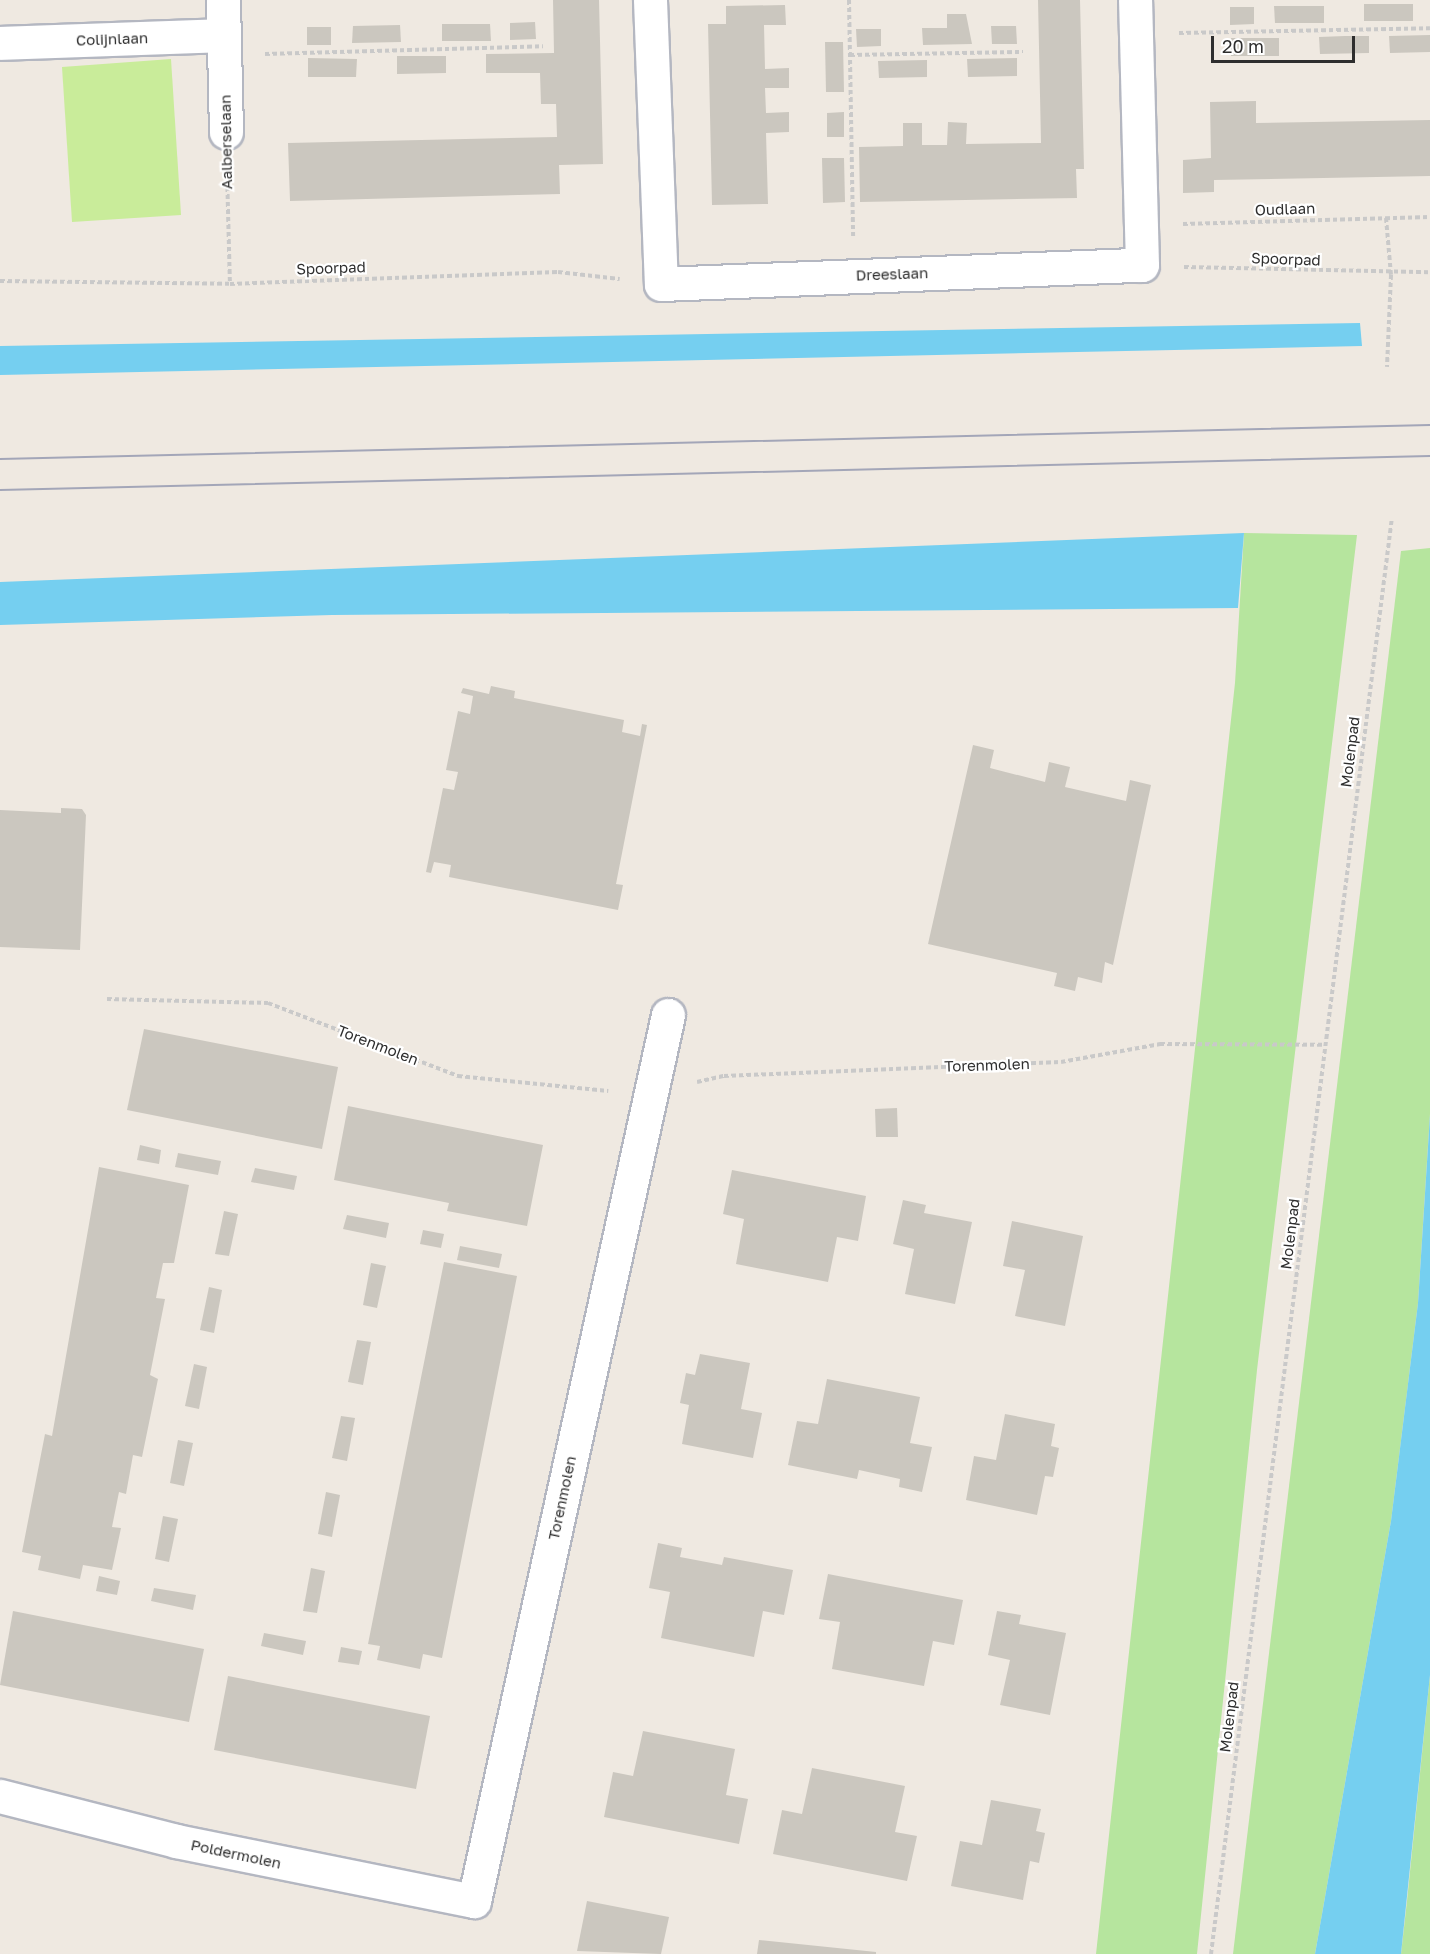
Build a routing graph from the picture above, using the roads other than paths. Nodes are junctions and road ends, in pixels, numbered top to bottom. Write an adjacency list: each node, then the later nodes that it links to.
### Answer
1 (223, 0): 5 (street, Aalberselaan)
2 (650, 0): 3 (street, Dreeslaan)
3 (1135, 0)
4 (0, 43): 5 (street, Colijnlaan)
5 (224, 45): 6 (street, Aalberselaan)
6 (226, 132)
7 (668, 1015): 9 (street, Torenmolen)
8 (0, 1796): 9 (street, Poldermolen)
9 (474, 1901)

